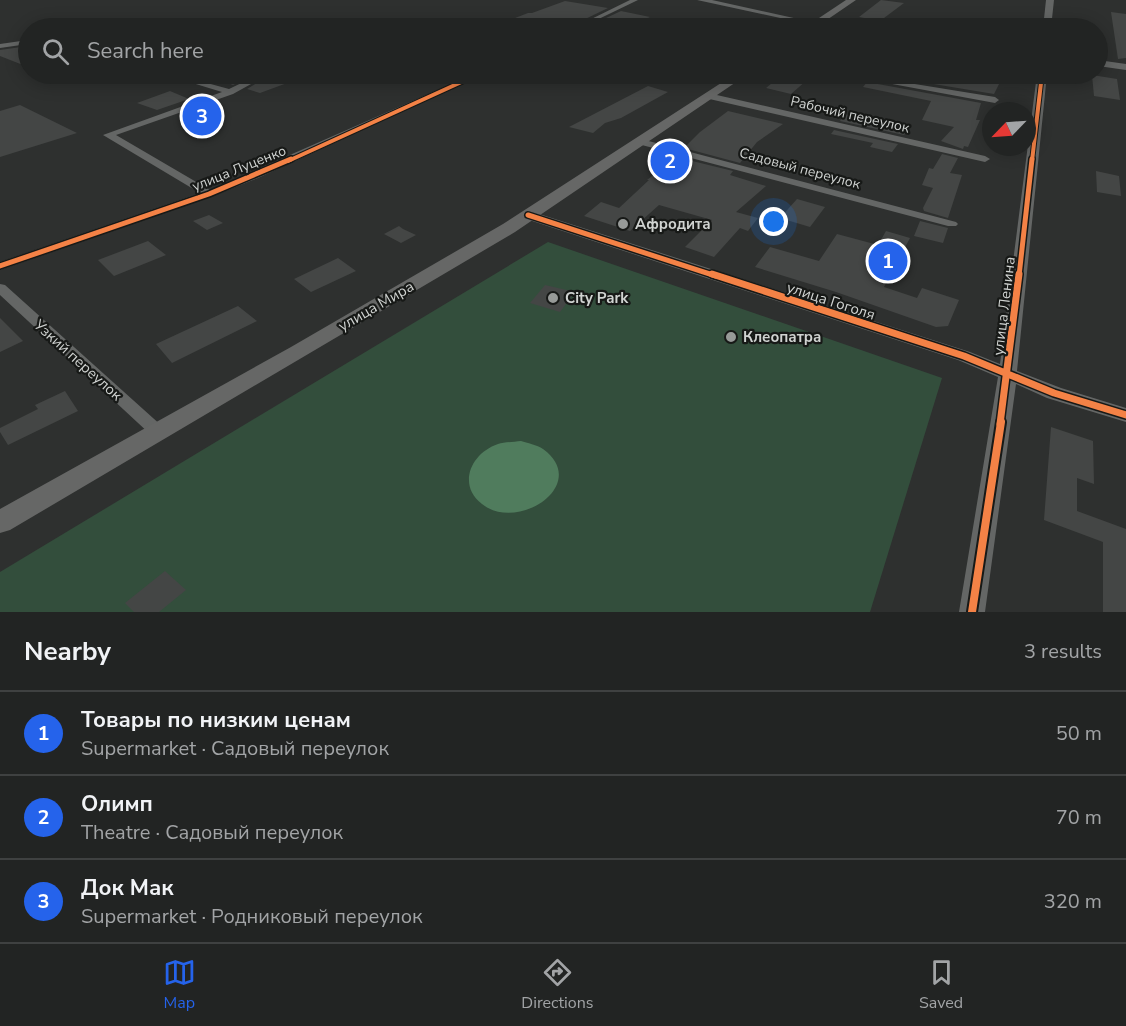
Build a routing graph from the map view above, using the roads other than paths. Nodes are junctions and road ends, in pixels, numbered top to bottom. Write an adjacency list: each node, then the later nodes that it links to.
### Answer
1 (635, 0): 5 (street)
2 (701, 0): 6 (street)
3 (852, 0): 7 (main road)
4 (1050, 0): 8 (street)
5 (597, 18)
6 (795, 18)
7 (824, 18)
8 (1048, 18)
9 (18, 43): 10 (street)
10 (0, 46)
11 (1108, 64): 12 (street)
12 (1126, 67)
13 (1108, 70): 14 (street)
14 (1126, 73)
15 (202, 84): 21 (street)
16 (246, 84): 21 (street)
17 (457, 84): 26 (street, улица Луценко)
18 (727, 84): 22 (main road, улица Мира)
19 (901, 84): 23 (street)
20 (1041, 84): 31 (street, улица Ленина)
21 (230, 92): 26 (street)
22 (708, 96): 24 (main road, улица Мира); 25 (street, Рабочий переулок)
23 (995, 100)
24 (642, 142): 27 (main road, улица Мира); 28 (street, Садовый переулок)
25 (985, 159)
26 (209, 194): 29 (street, улица Луценко)
27 (528, 215): 31 (street, улица Гоголя); 33 (main road, улица Мира)
28 (952, 224)
29 (0, 266)
30 (0, 288): 33 (street, Узкий переулок)
31 (1008, 373): 32 (street, улица Гоголя); 35 (street, улица Ленина)
32 (1126, 415)
33 (157, 431): 34 (main road, улица Мира)
34 (0, 522)
35 (972, 612)

